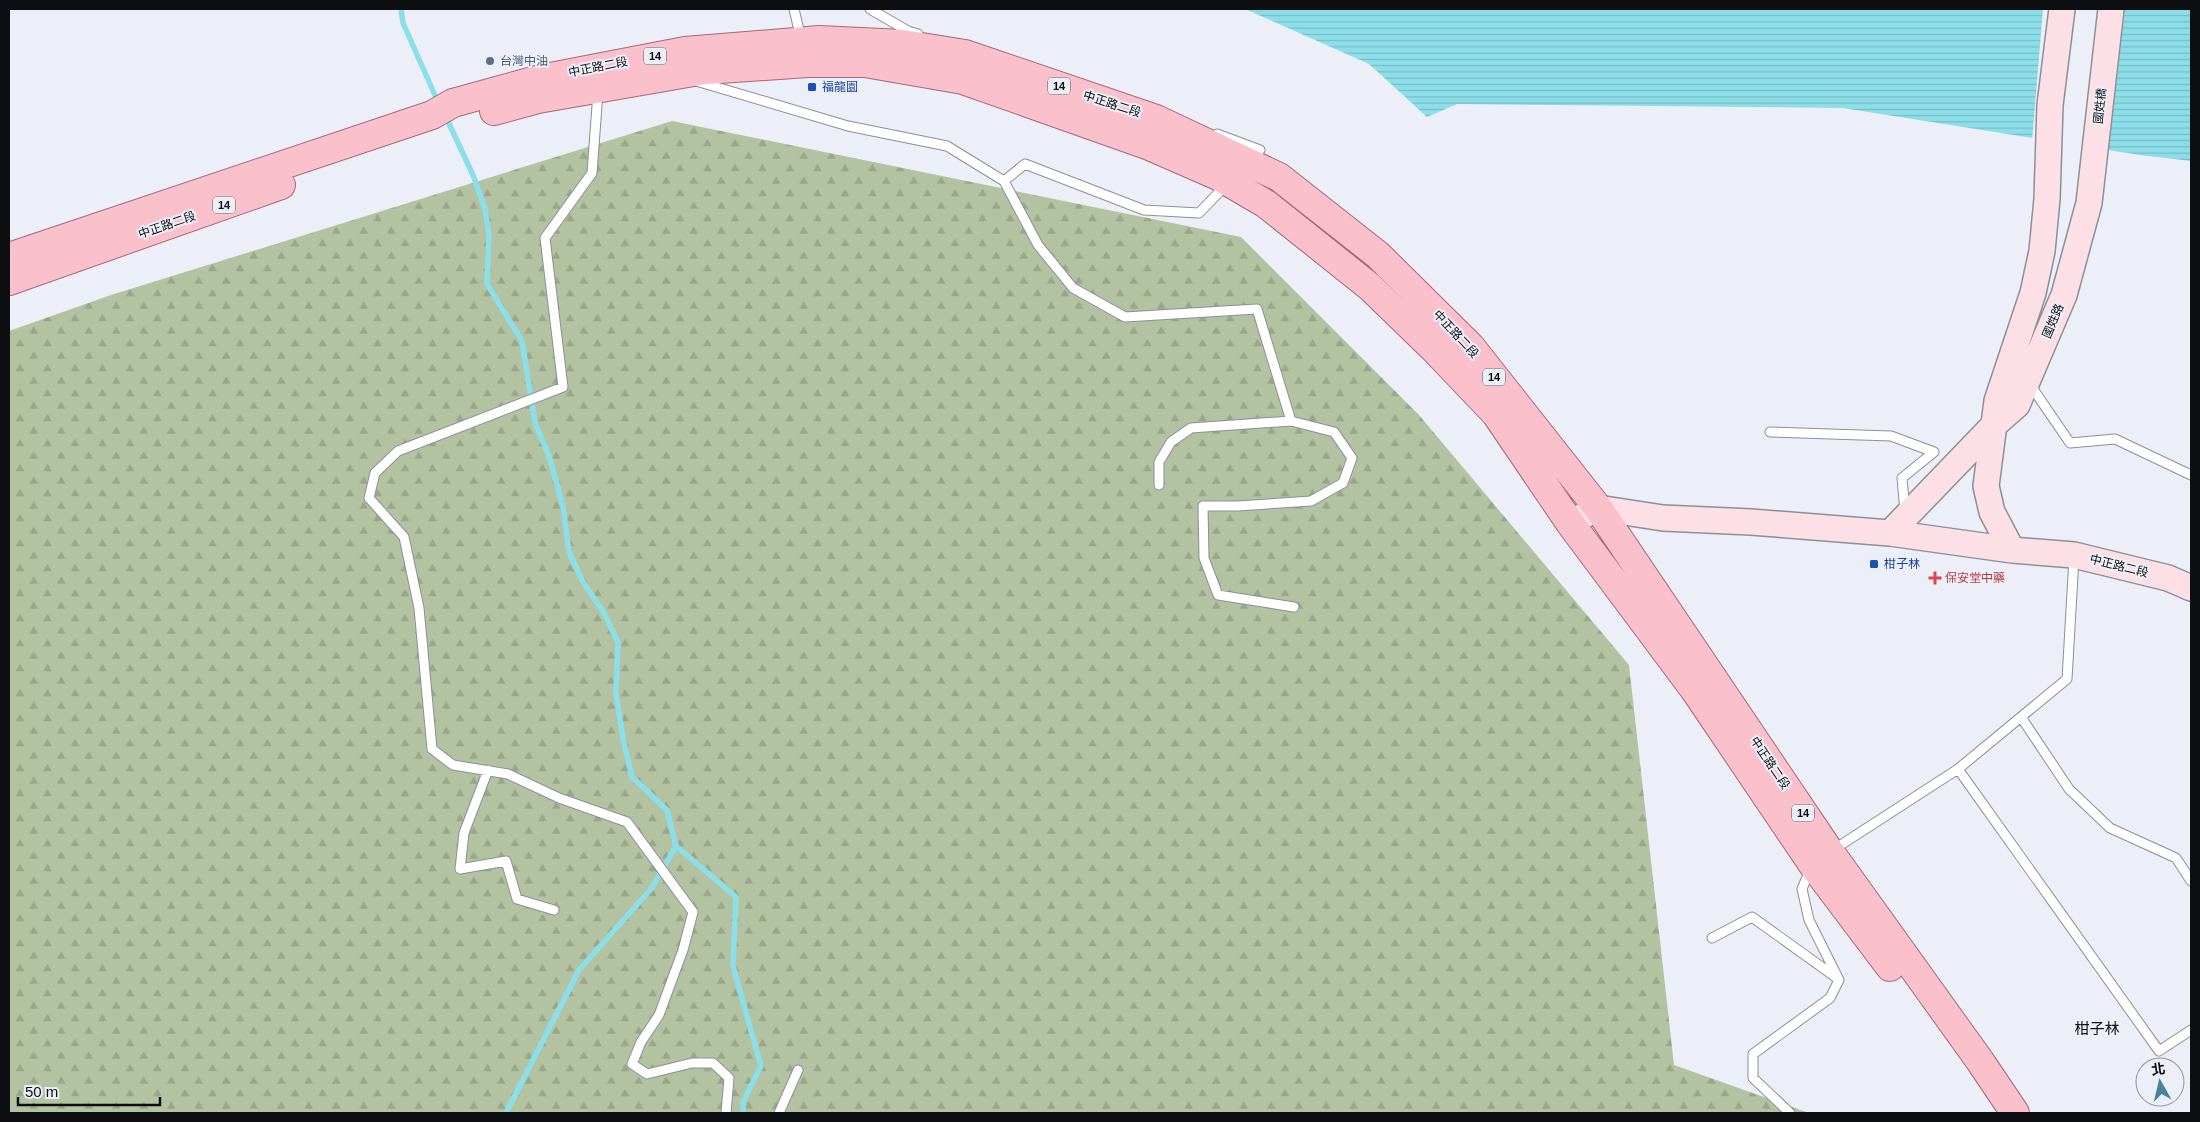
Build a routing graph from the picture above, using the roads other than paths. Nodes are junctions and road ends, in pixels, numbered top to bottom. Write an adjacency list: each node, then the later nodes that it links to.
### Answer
1 (794, 9): 5 (lane)
2 (870, 9): 6 (lane)
3 (2062, 9): 21 (main road)
4 (2111, 9): 16 (main road, 國姓橋)
5 (802, 41): 10 (main road, 中正路二段 / 14); 13 (main road, 中正路二段 / 14)
6 (1030, 66)
7 (676, 75): 8 (main road, 中正路二段 / 14); 14 (lane); 15 (main road, 中正路二段 / 14)
8 (599, 89): 10 (main road, 中正路二段 / 14); 34 (lane)
9 (1104, 91): 11 (lane)
10 (446, 117): 17 (main road, 中正路二段 / 14); 18 (main road, 中正路二段 / 14)
11 (1177, 118)
12 (1205, 129): 13 (lane)
13 (1248, 162): 25 (main road, 中正路二段 / 14)
14 (1004, 181): 15 (lane); 20 (lane)
15 (1228, 182): 26 (main road, 中正路二段 / 14)
16 (2089, 203): 19 (main road, 國姓路)
17 (9, 256)
18 (9, 280)
19 (2027, 381): 21 (main road, 國姓路); 23 (lane)
20 (1291, 421): 24 (lane); 31 (lane)
21 (1993, 426): 27 (main road, 國姓路); 28 (main road)
22 (1770, 432): 27 (lane)
23 (2191, 475)
24 (1159, 485)
25 (1598, 508): 26 (main road); 27 (main road, 中正路二段); 35 (main road, 中正路二段 / 14)
26 (1570, 523): 35 (main road, 中正路二段 / 14)
27 (1897, 525): 28 (main road, 中正路二段)
28 (2012, 550): 29 (main road, 中正路二段)
29 (2074, 555): 30 (main road, 中正路二段); 32 (lane)
30 (2191, 588)
31 (1294, 606)
32 (2020, 717): 33 (lane); 36 (lane)
33 (1958, 769): 35 (lane); 40 (lane)
34 (488, 770): 37 (lane); 42 (lane)
35 (1821, 858): 39 (lane); 45 (main road, 中正路二段 / 14); 46 (main road, 中正路二段 / 14)
36 (2191, 881)
37 (554, 910)
38 (1712, 938): 39 (lane)
39 (1839, 980): 44 (lane)
40 (2191, 1030)
41 (798, 1070): 43 (lane)
42 (726, 1113)
43 (779, 1113)
44 (1790, 1113)
45 (1996, 1113)
46 (2015, 1113)

